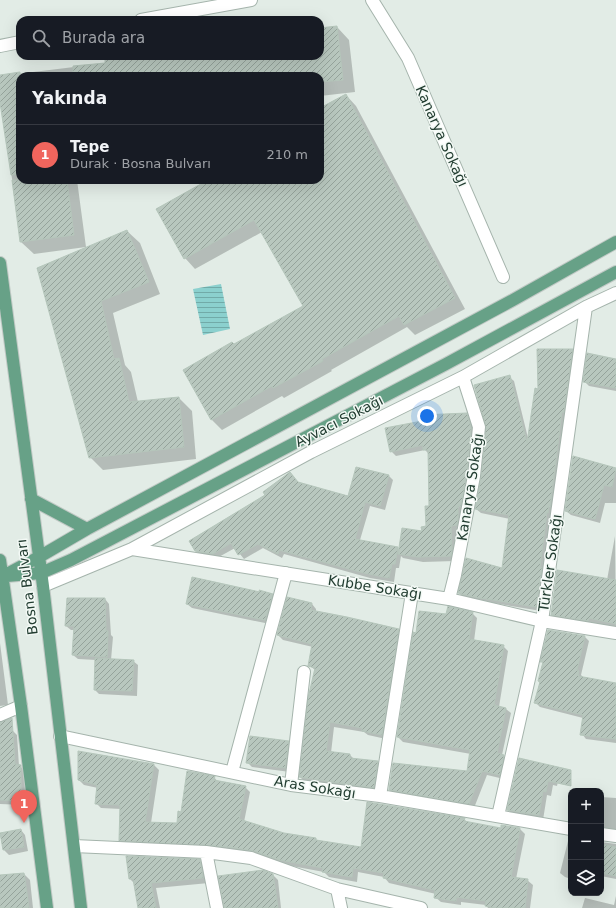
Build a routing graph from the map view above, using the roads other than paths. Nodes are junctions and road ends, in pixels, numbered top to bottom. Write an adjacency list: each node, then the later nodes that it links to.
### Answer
1 (251, 0): 3 (street)
2 (372, 0): 9 (street, Kanarya Sokağı)
3 (163, 16)
4 (16, 43): 5 (street)
5 (0, 46)
6 (616, 242): 14 (main road, Ayvacı Sokağı)
7 (0, 263): 13 (main road, Bosna Bulvarı)
8 (616, 272): 18 (main road)
9 (503, 277)
10 (616, 293): 11 (street, Ayvacı Sokağı)
11 (586, 307): 12 (street, Ayvacı Sokağı); 25 (street, Türkler Sokağı)
12 (463, 377): 15 (street, Ayvacı Sokağı); 24 (street, Kanarya Sokağı)
13 (31, 499): 14 (main road); 16 (main road, Bosna Bulvarı)
14 (87, 529): 16 (main road, Ayvacı Sokağı)
15 (132, 549): 20 (street, Kubbe Sokağı); 22 (street, Ayvacı Sokağı)
16 (39, 557): 19 (main road, Bosna Bulvarı); 21 (main road, Ayvacı Sokağı)
17 (0, 560): 21 (main road, Bosna Bulvarı)
18 (71, 560): 19 (main road); 22 (main road)
19 (41, 573): 21 (main road); 22 (main road, Bosna Bulvarı)
20 (286, 573): 23 (street, Kubbe Sokağı); 31 (street)
21 (3, 576): 28 (main road, Bosna Bulvarı)
22 (43, 586): 30 (main road, Bosna Bulvarı)
23 (412, 593): 24 (street, Kubbe Sokağı); 33 (street)
24 (449, 599): 25 (street, Kubbe Sokağı)
25 (542, 621): 26 (street, Kubbe Sokağı); 34 (street, Türkler Sokağı)
26 (616, 633)
27 (304, 672): 32 (street)
28 (21, 706): 29 (street); 41 (main road, Bosna Bulvarı)
29 (0, 715)
30 (60, 736): 31 (street, Aras Sokağı); 38 (main road, Bosna Bulvarı)
31 (232, 772): 32 (street, Aras Sokağı)
32 (291, 785): 33 (street, Aras Sokağı)
33 (380, 796): 34 (street, Aras Sokağı)
34 (498, 816): 35 (street, Aras Sokağı)
35 (568, 828)
36 (604, 834): 37 (street)
37 (616, 836)
38 (74, 846): 39 (street); 42 (main road, Bosna Bulvarı)
39 (206, 852): 40 (street); 43 (street)
40 (337, 889): 44 (street); 45 (street)
41 (47, 908)
42 (81, 908)
43 (218, 908)
44 (341, 908)
45 (421, 908)

